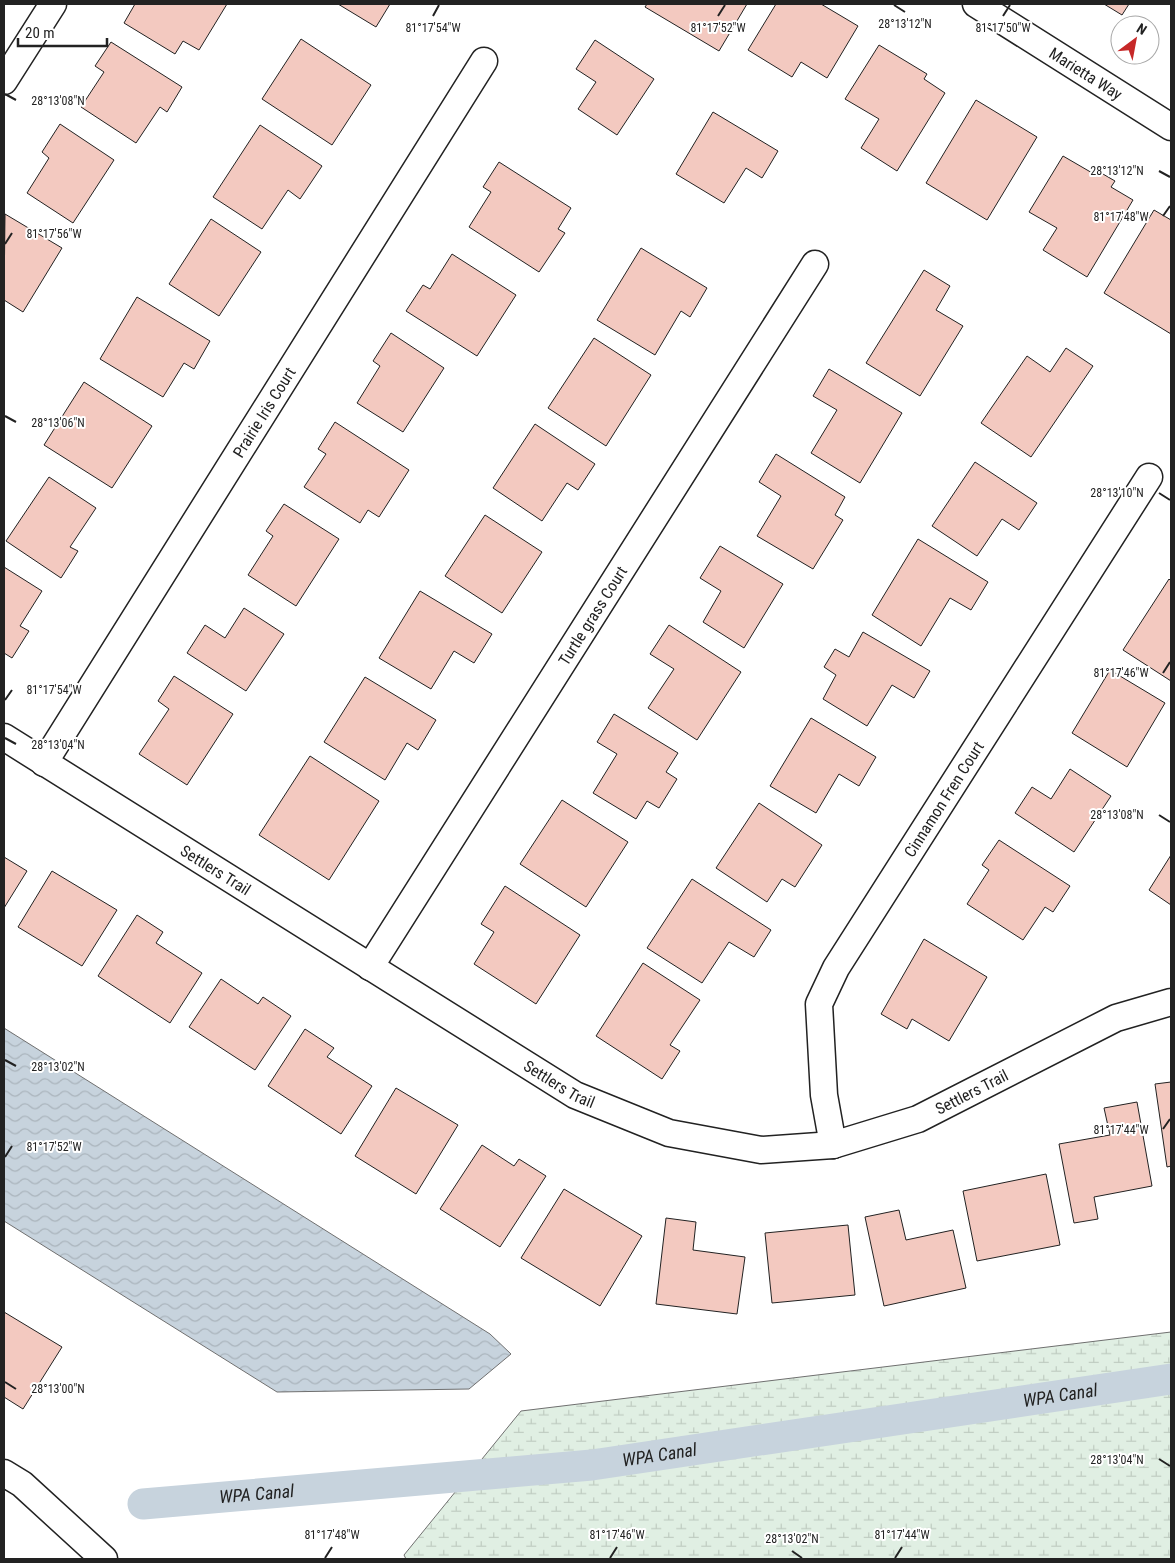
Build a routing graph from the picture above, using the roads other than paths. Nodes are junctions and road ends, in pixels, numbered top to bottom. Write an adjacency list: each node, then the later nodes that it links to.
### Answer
1 (53, 4): 4 (street)
2 (976, 4): 5 (street, Marietta Way)
3 (484, 61): 9 (street, Prairie Iris Court)
4 (4, 81)
5 (1171, 127)
6 (815, 264): 10 (street, Turtle grass Court)
7 (1148, 477): 12 (street, Cinnamon Fren Court)
8 (4, 738): 9 (street, Settlers Trail)
9 (44, 763): 10 (street, Settlers Trail)
10 (370, 967): 12 (street, Settlers Trail)
11 (1171, 1002): 12 (street, Settlers Trail)
12 (833, 1145)
13 (4, 1473): 14 (street)
14 (104, 1559)

